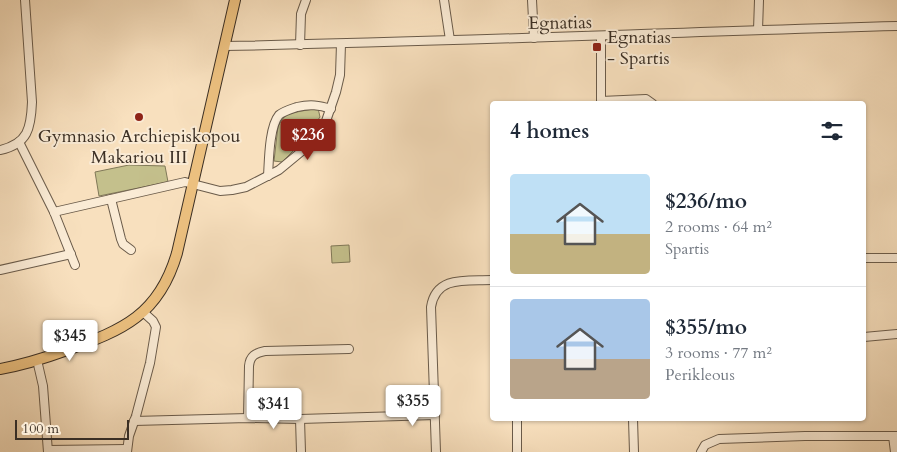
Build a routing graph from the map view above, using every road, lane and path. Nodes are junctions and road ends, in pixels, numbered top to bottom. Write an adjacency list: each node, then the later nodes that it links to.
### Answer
1 (25, 0): 19 (street)
2 (235, 0): 14 (main road)
3 (306, 0): 13 (street)
4 (444, 0): 11 (street)
5 (532, 0): 10 (street)
6 (759, 0): 8 (street)
7 (897, 26): 8 (street, Egnatias)
8 (758, 30): 9 (street, Egnatias)
9 (601, 37): 10 (street, Egnatias); 15 (street)
10 (534, 38): 11 (street, Egnatias)
11 (450, 40): 12 (street, Egnatias)
12 (341, 44): 13 (street, Egnatias); 18 (street)
13 (300, 45): 14 (street, Egnatias)
14 (224, 46): 22 (main road)
15 (601, 101)
16 (624, 101): 17 (street)
17 (649, 101)
18 (332, 108): 21 (street); 21 (street)
19 (19, 142): 20 (street); 24 (street)
20 (0, 150)
21 (268, 176): 22 (street)
22 (192, 185): 23 (street); 32 (main road)
23 (112, 200): 24 (street); 25 (street)
24 (54, 212): 26 (street)
25 (131, 250)
26 (71, 254): 29 (street); 30 (street)
27 (866, 258): 28 (street)
28 (897, 258)
29 (75, 265)
30 (0, 270)
31 (490, 280): 38 (street)
32 (143, 312): 36 (main road); 41 (street)
33 (897, 334): 34 (street)
34 (866, 337)
35 (349, 349): 39 (street)
36 (37, 360): 37 (main road); 46 (street)
37 (0, 370)
38 (435, 415): 40 (street); 48 (street)
39 (248, 418): 40 (street); 41 (street)
40 (300, 419): 47 (street)
41 (134, 421): 45 (street)
42 (517, 421): 49 (street)
43 (633, 421): 50 (street)
44 (895, 436): 51 (street); 52 (street)
45 (127, 450): 46 (street)
46 (48, 451)
47 (301, 452)
48 (436, 452)
49 (517, 452)
50 (634, 452)
51 (701, 452)
52 (895, 452)

